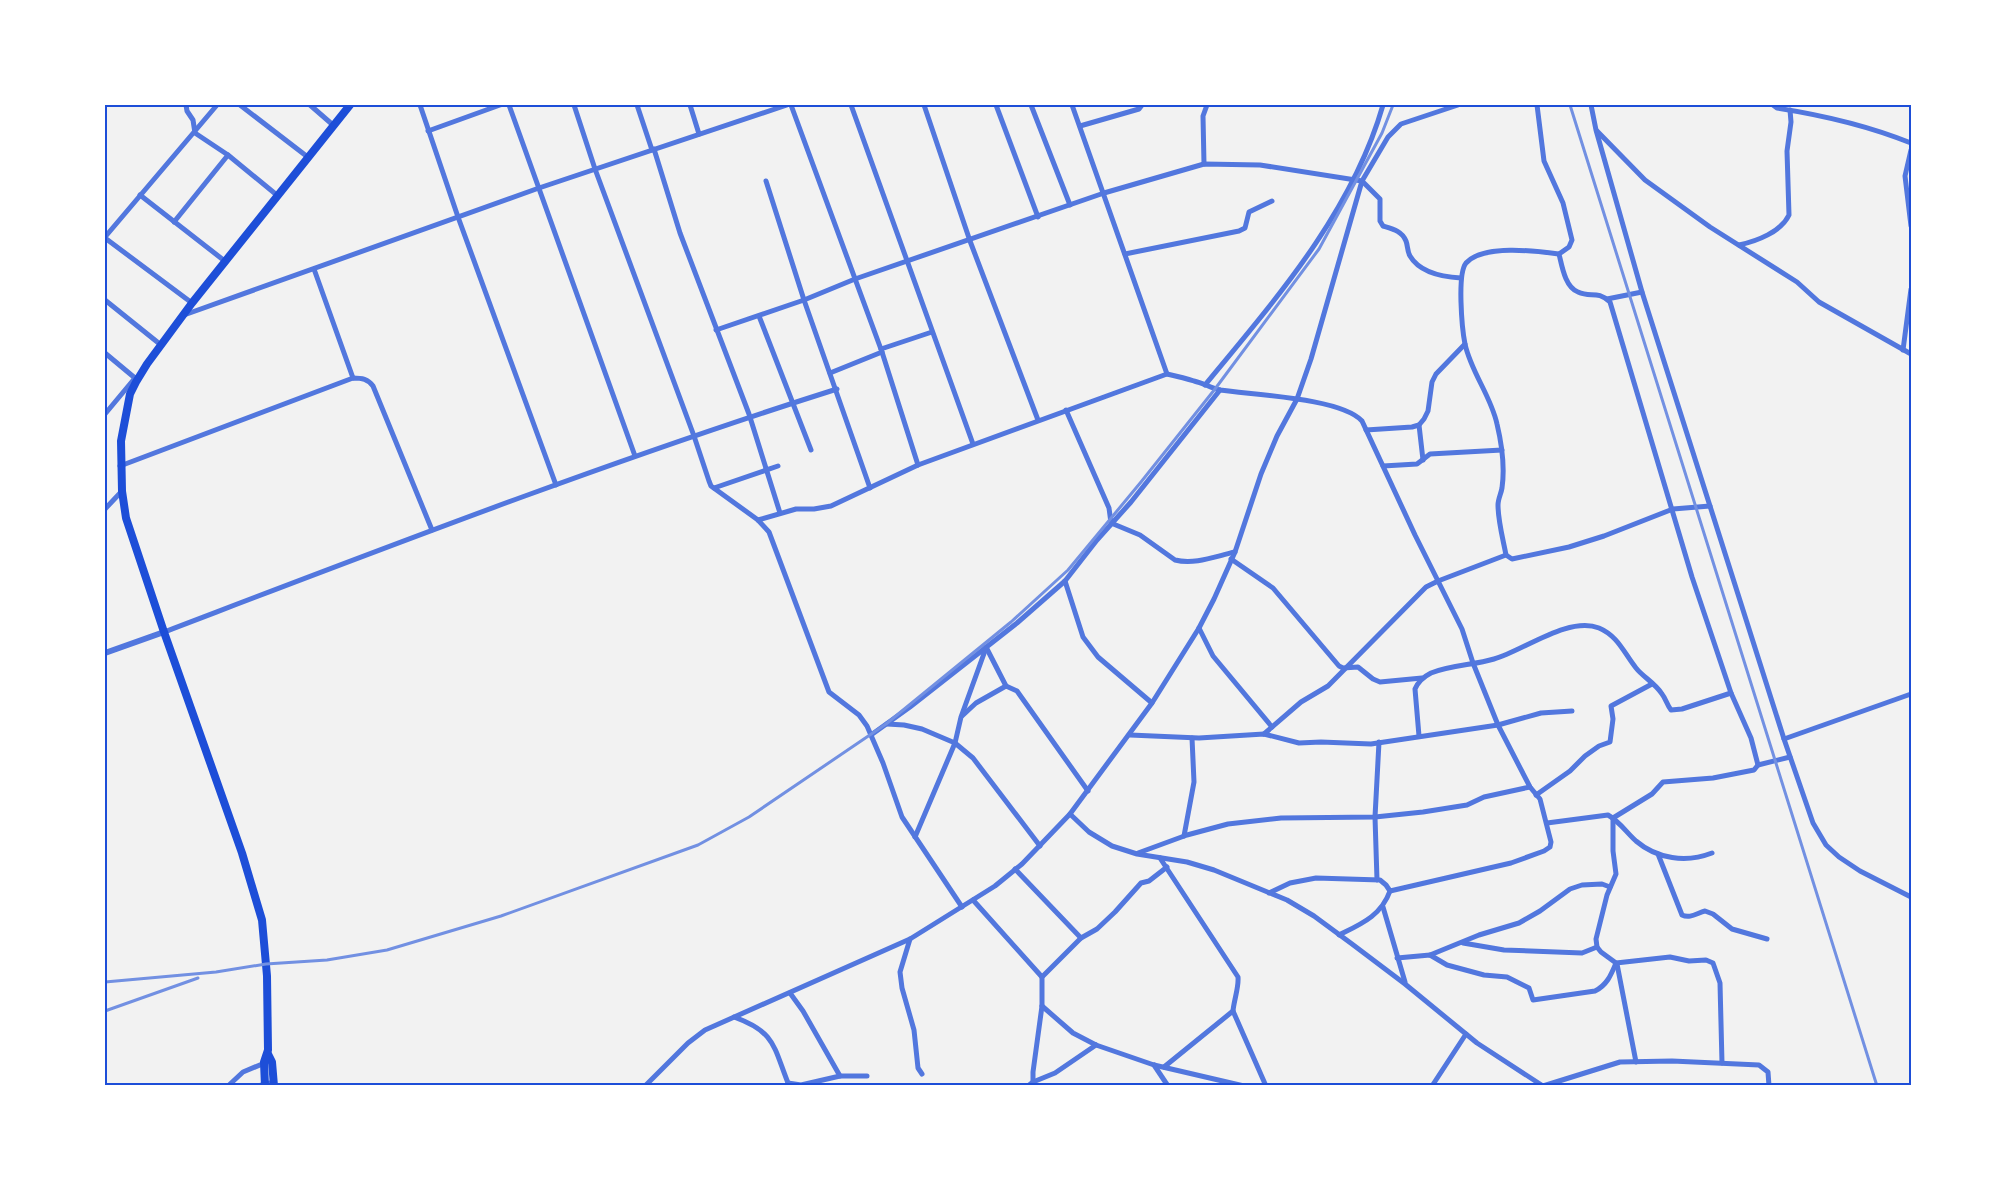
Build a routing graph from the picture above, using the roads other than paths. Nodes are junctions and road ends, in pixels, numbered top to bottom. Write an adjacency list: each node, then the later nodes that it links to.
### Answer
1 (186, 105): 30 (street)
2 (217, 105): 30 (street)
3 (240, 105): 36 (street)
4 (310, 105): 26 (street)
5 (350, 105): 26 (main road)
6 (420, 105): 29 (street)
7 (500, 105): 29 (street)
8 (509, 105): 42 (street)
9 (574, 105): 38 (street)
10 (637, 105): 33 (street)
11 (690, 105): 31 (street)
12 (789, 105): 31 (street); 61 (street)
13 (851, 105): 57 (street)
14 (924, 105): 53 (street)
15 (996, 105): 48 (street)
16 (1031, 105): 47 (street)
17 (1072, 105): 27 (street)
18 (1142, 105): 27 (street)
19 (1207, 105): 37 (street)
20 (1383, 105): 39 (street)
21 (1458, 105): 41 (street)
22 (1537, 105): 56 (street)
23 (1591, 105): 28 (street)
24 (1773, 105): 25 (street)
25 (1790, 110): 32 (street); 54 (street)
26 (333, 125): 36 (main road)
27 (1080, 126): 43 (street)
28 (1596, 130): 54 (street); 63 (street)
29 (428, 131): 49 (street)
30 (195, 133): 35 (street); 44 (street)
31 (699, 134): 33 (street)
32 (1911, 143)
33 (653, 150): 38 (street); 70 (street)
34 (1911, 150): 51 (street)
35 (228, 154): 45 (street); 50 (street)
36 (309, 158): 45 (main road)
37 (1204, 164): 39 (street); 43 (street)
38 (595, 169): 42 (street); 95 (street)
39 (1353, 180): 41 (street); 83 (street)
40 (766, 181): 66 (street)
41 (1362, 181): 60 (street); 86 (street)
42 (539, 188): 49 (street); 99 (street)
43 (1104, 193): 47 (street); 55 (street)
44 (140, 195): 50 (street); 52 (street)
45 (278, 196): 58 (main road)
46 (1272, 201): 55 (street)
47 (1070, 205): 48 (street)
48 (1038, 217): 53 (street)
49 (458, 218): 59 (street); 106 (street)
50 (174, 222): 58 (street)
51 (1911, 226)
52 (105, 238): 67 (street)
53 (970, 241): 57 (street); 92 (street)
54 (1739, 245): 75 (street)
55 (1125, 254): 80 (street)
56 (1559, 254): 60 (street); 64 (street)
57 (906, 261): 61 (street); 71 (street)
58 (225, 262): 67 (main road)
59 (314, 269): 68 (street); 82 (street)
60 (1461, 278): 72 (street)
61 (855, 279): 66 (street); 74 (street)
62 (1911, 289): 75 (street)
63 (1642, 292): 64 (street); 110 (street)
64 (1607, 299): 112 (street)
65 (105, 300): 73 (street)
66 (804, 300): 69 (street); 79 (street)
67 (192, 303): 68 (main road)
68 (183, 316): 73 (main road)
69 (759, 316): 70 (street); 87 (street)
70 (716, 330): 91 (street)
71 (932, 332): 74 (street); 96 (street)
72 (1465, 344): 93 (street); 98 (street)
73 (161, 345): 78 (main road)
74 (882, 350): 79 (street); 101 (street)
75 (1904, 350): 77 (street)
76 (105, 353): 81 (street)
77 (1911, 354)
78 (147, 364): 81 (street); 103 (main road)
79 (830, 372): 84 (street)
80 (1167, 374): 83 (street); 89 (street)
81 (135, 378): 88 (street)
82 (353, 378): 103 (street); 116 (street)
83 (1205, 385): 85 (street)
84 (837, 389): 87 (street); 108 (street)
85 (1220, 390): 86 (street); 115 (street)
86 (1297, 399): 94 (street); 117 (street)
87 (793, 403): 91 (street); 97 (street)
88 (107, 406): 90 (street)
89 (1066, 410): 92 (street); 115 (street)
90 (105, 414)
91 (750, 418): 95 (street); 105 (street)
92 (1038, 420): 96 (street)
93 (1419, 425): 94 (street); 100 (street)
94 (1366, 430): 102 (street)
95 (694, 436): 99 (street); 107 (street)
96 (973, 444): 101 (street)
97 (810, 450)
98 (1502, 450): 100 (street); 118 (street)
99 (635, 456): 106 (street)
100 (1423, 460): 102 (street)
101 (918, 465): 108 (street)
102 (1383, 465): 121 (street)
103 (120, 466): 109 (main road)
104 (778, 466): 105 (street)
105 (767, 470): 107 (street); 113 (street)
106 (556, 485): 116 (street)
107 (714, 488): 114 (street)
108 (870, 488): 113 (street)
109 (122, 491): 111 (street); 123 (main road)
110 (1710, 506): 112 (street); 144 (street)
111 (105, 509)
112 (1673, 509): 118 (street); 131 (street)
113 (780, 513): 114 (street)
114 (758, 520): 140 (street)
115 (1112, 523): 117 (street); 120 (street)
116 (432, 530): 123 (street)
117 (1235, 552): 119 (street)
118 (1506, 555): 121 (street)
119 (1232, 559): 122 (street); 127 (street)
120 (1065, 581): 124 (street); 133 (street)
121 (1438, 581): 126 (street); 127 (street)
122 (1199, 628): 133 (street); 138 (street)
123 (164, 632): 125 (street); 190 (main road)
124 (986, 647): 130 (street); 135 (street); 136 (street)
125 (105, 652)
126 (1473, 663): 128 (street); 129 (street); 137 (street)
127 (1346, 668): 128 (street); 138 (street)
128 (1424, 678): 142 (street)
129 (1652, 684): 131 (street); 151 (street)
130 (1006, 686): 135 (street); 150 (street)
131 (1731, 693): 148 (street)
132 (1911, 694): 144 (street)
133 (1152, 703): 141 (street)
134 (1572, 711): 137 (street)
135 (960, 717): 146 (street)
136 (886, 724): 140 (street); 146 (street)
137 (1498, 725): 142 (street); 149 (street)
138 (1272, 727): 139 (street)
139 (1264, 734): 143 (street); 145 (street)
140 (871, 735): 157 (street)
141 (1130, 735): 143 (street); 150 (street)
142 (1419, 736): 145 (street)
143 (1192, 738): 156 (street)
144 (1784, 739): 147 (street)
145 (1379, 742): 153 (street)
146 (956, 743): 157 (street); 158 (street)
147 (1790, 757): 148 (street); 169 (street)
148 (1758, 765): 154 (street)
149 (1530, 787): 151 (street); 153 (street)
150 (1088, 791): 152 (street)
151 (1536, 795): 155 (street)
152 (1070, 814): 158 (street); 159 (street)
153 (1375, 817): 156 (street); 165 (street)
154 (1613, 818): 155 (street); 160 (street); 166 (street)
155 (1548, 823): 167 (street)
156 (1184, 836): 159 (street)
157 (915, 837): 171 (street)
158 (1040, 846): 164 (street)
159 (1137, 854): 162 (street)
160 (1658, 854): 161 (street); 176 (street)
161 (1712, 854)
162 (1160, 858): 163 (street); 168 (street)
163 (1167, 867): 174 (street); 186 (street)
164 (1015, 869): 170 (street); 174 (street)
165 (1377, 880): 167 (street); 168 (street)
166 (1610, 887): 177 (street); 178 (street)
167 (1390, 891): 172 (street)
168 (1269, 893): 173 (street)
169 (1911, 897)
170 (973, 900): 171 (street); 182 (street)
171 (962, 907): 175 (street)
172 (1383, 907): 173 (street); 180 (street)
173 (1339, 935): 183 (street)
174 (1081, 938): 182 (street)
175 (910, 939): 184 (street); 195 (street)
176 (1767, 939)
177 (1462, 943): 178 (street); 179 (street)
178 (1597, 947): 181 (street)
179 (1430, 955): 180 (street); 181 (street)
180 (1397, 958): 183 (street)
181 (1616, 963): 191 (street); 192 (street)
182 (1042, 977): 185 (street)
183 (1405, 984): 188 (street)
184 (790, 993): 187 (street); 196 (street)
185 (1042, 1006): 189 (street); 200 (street)
186 (1233, 1011): 194 (street); 208 (street)
187 (734, 1017): 198 (street); 202 (street)
188 (1466, 1034): 191 (street); 209 (street)
189 (1096, 1045): 193 (street); 200 (street)
190 (268, 1057): 199 (main road); 201 (main road); 203 (street)
191 (1636, 1062): 192 (street)
192 (1722, 1063): 210 (street)
193 (1154, 1065): 194 (street); 206 (street)
194 (1164, 1067): 207 (street)
195 (922, 1074)
196 (840, 1076): 197 (street); 202 (street)
197 (867, 1076)
198 (655, 1077): 204 (street); 205 (street)
199 (274, 1084): 201 (street)
200 (1031, 1084)
201 (263, 1085)
202 (786, 1085)
203 (228, 1086)
204 (645, 1086)
205 (656, 1086)
206 (1167, 1086)
207 (1244, 1086)
208 (1266, 1086)
209 (1432, 1086)
210 (1769, 1086)

